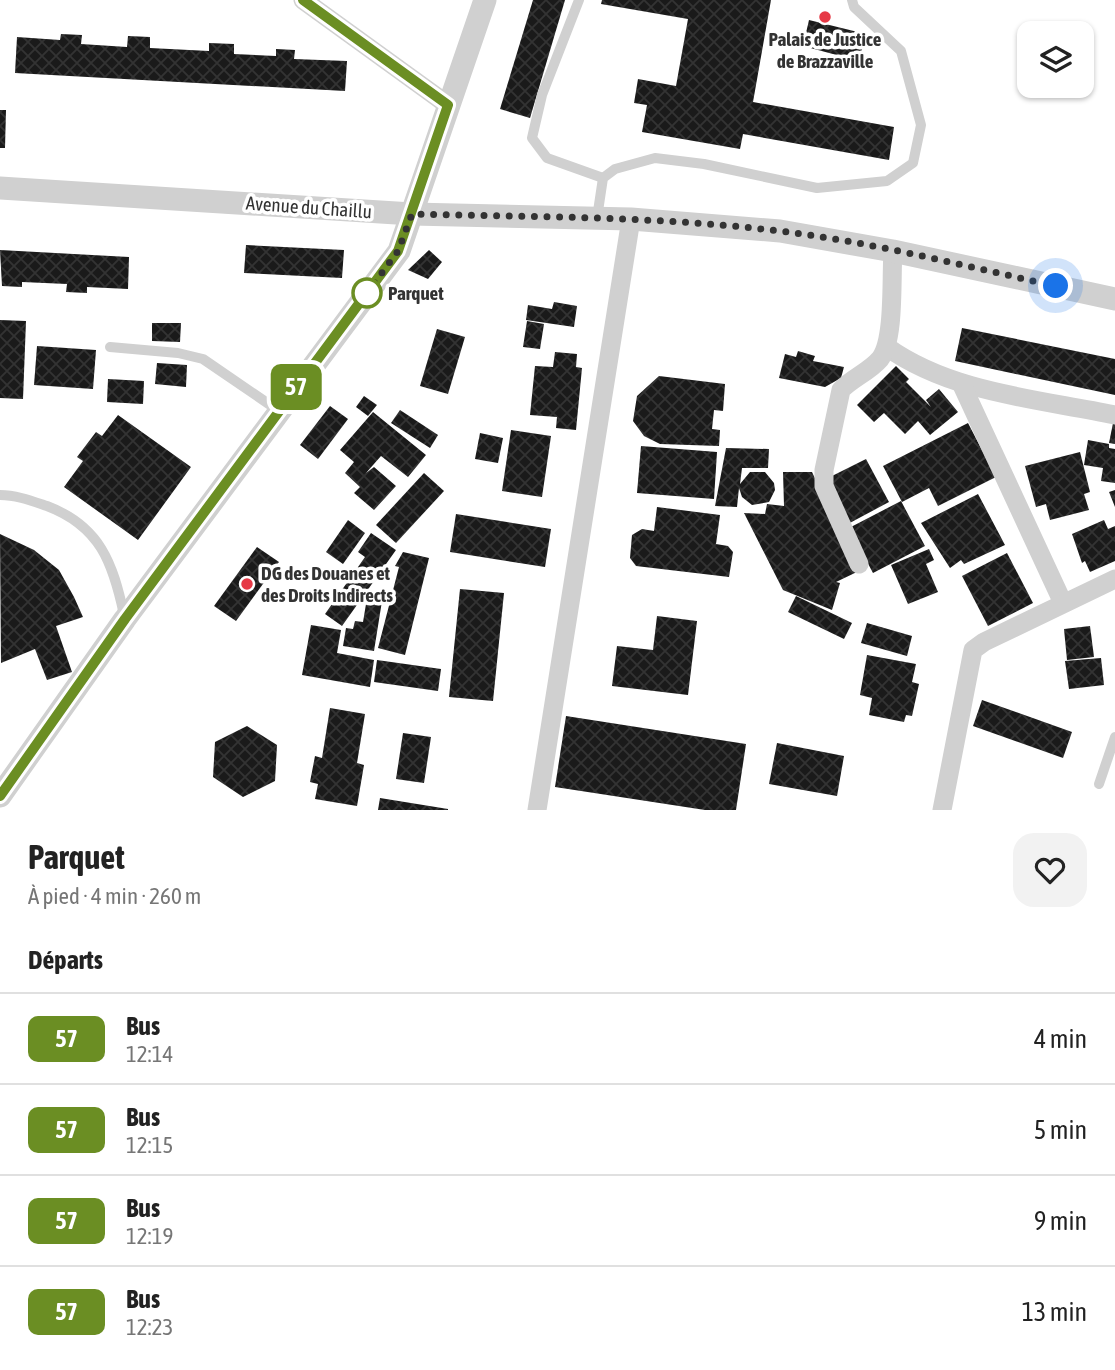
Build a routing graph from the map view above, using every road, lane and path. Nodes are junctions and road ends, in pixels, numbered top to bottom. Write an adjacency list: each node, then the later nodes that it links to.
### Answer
1 (303, 0): 5 (street)
2 (485, 0): 5 (street)
3 (579, 0): 6 (lane)
4 (852, 0): 6 (lane)
5 (448, 105): 8 (street)
6 (603, 178): 9 (lane)
7 (0, 188): 8 (street, Avenue du Chaillu)
8 (412, 214): 9 (street, Avenue du Chaillu); 16 (street)
9 (596, 219): 10 (street, Avenue du Chaillu)
10 (631, 219): 11 (street, Avenue du Chaillu); 26 (street)
11 (893, 251): 12 (street, Avenue du Chaillu); 13 (street)
12 (1115, 299)
13 (887, 346): 15 (street); 19 (street)
14 (110, 347): 16 (lane)
15 (961, 383): 17 (street); 21 (street)
16 (279, 411): 22 (street)
17 (1115, 415)
18 (0, 495): 22 (lane)
19 (859, 564)
20 (1115, 579): 21 (street)
21 (1063, 603): 27 (street)
22 (125, 619): 25 (street)
23 (1115, 737): 24 (lane)
24 (1099, 784)
25 (0, 796)
26 (537, 810)
27 (942, 810)

